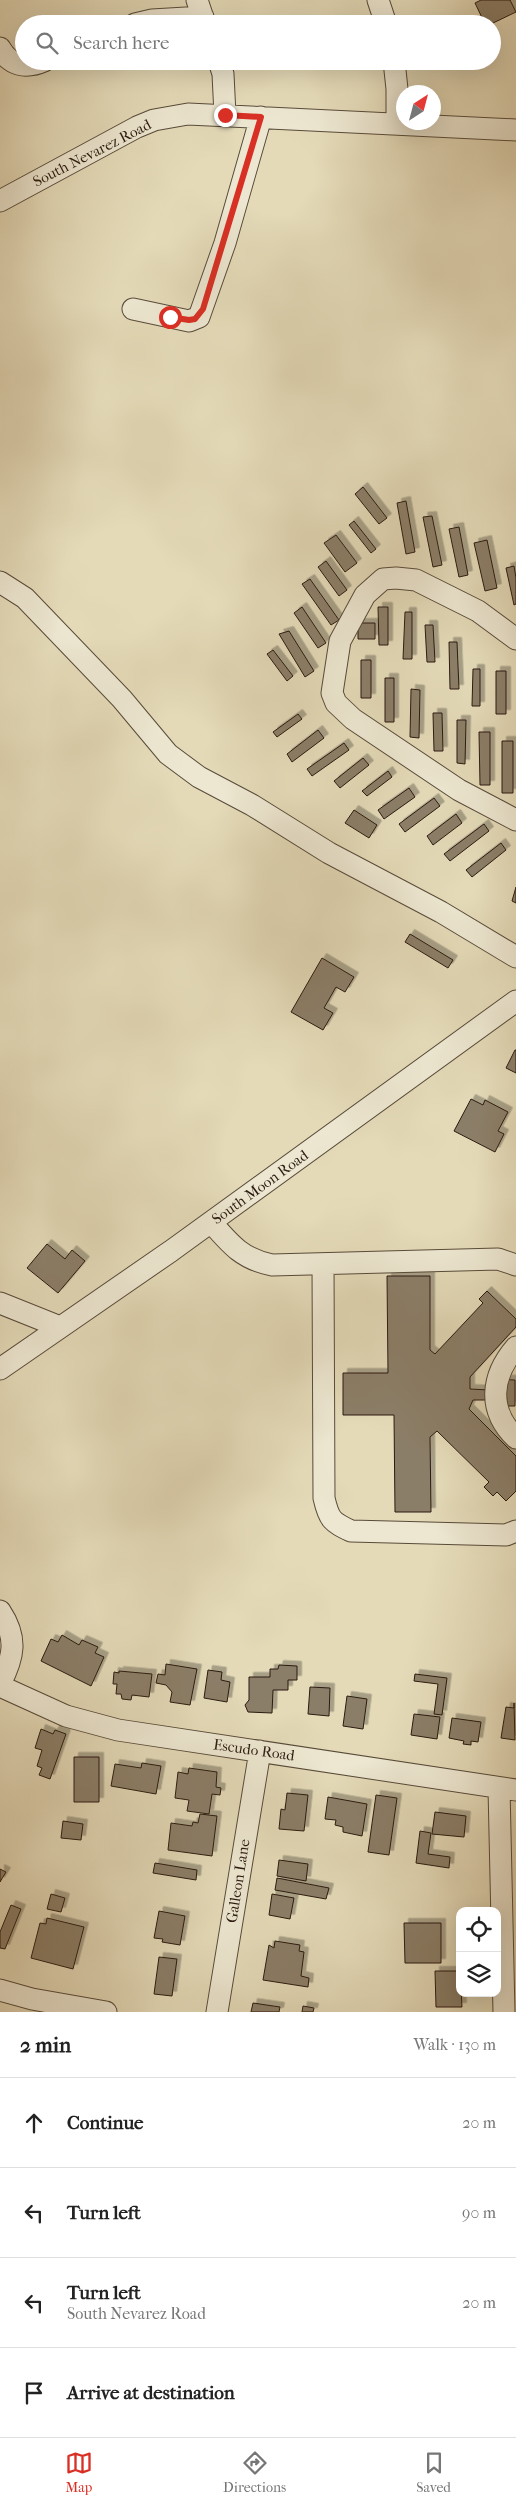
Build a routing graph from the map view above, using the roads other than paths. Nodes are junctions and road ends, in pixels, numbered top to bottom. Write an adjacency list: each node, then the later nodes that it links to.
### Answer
1 (378, 0): 2 (street)
2 (383, 15)
3 (0, 48): 4 (street)
4 (15, 64)
5 (221, 70): 8 (street)
6 (395, 70): 7 (street)
7 (397, 85)
8 (225, 115): 9 (street, South Nevarez Road); 13 (street, South Nevarez Road)
9 (261, 117): 10 (street, South Nevarez Road); 14 (street)
10 (396, 124)
11 (441, 126): 12 (street, South Nevarez Road)
12 (516, 130)
13 (0, 201)
14 (133, 308)
15 (0, 582): 18 (street)
16 (516, 639): 17 (street)
17 (516, 820)
18 (516, 957)
19 (516, 1000): 20 (street, South Moon Road)
20 (211, 1222): 21 (street); 24 (street, South Moon Road)
21 (323, 1264): 22 (street); 28 (street)
22 (516, 1265)
23 (0, 1303): 24 (street)
24 (60, 1327): 26 (street, South Moon Road)
25 (516, 1347): 27 (street)
26 (0, 1369)
27 (516, 1438)
28 (516, 1531)
29 (0, 1611): 30 (street)
30 (0, 1685): 31 (street, Escudo Road)
31 (260, 1751): 32 (street, Escudo Road); 35 (street, Galleon Lane)
32 (508, 1789): 36 (street)
33 (0, 1990): 34 (street)
34 (106, 2012)
35 (217, 2012)
36 (504, 2012)

